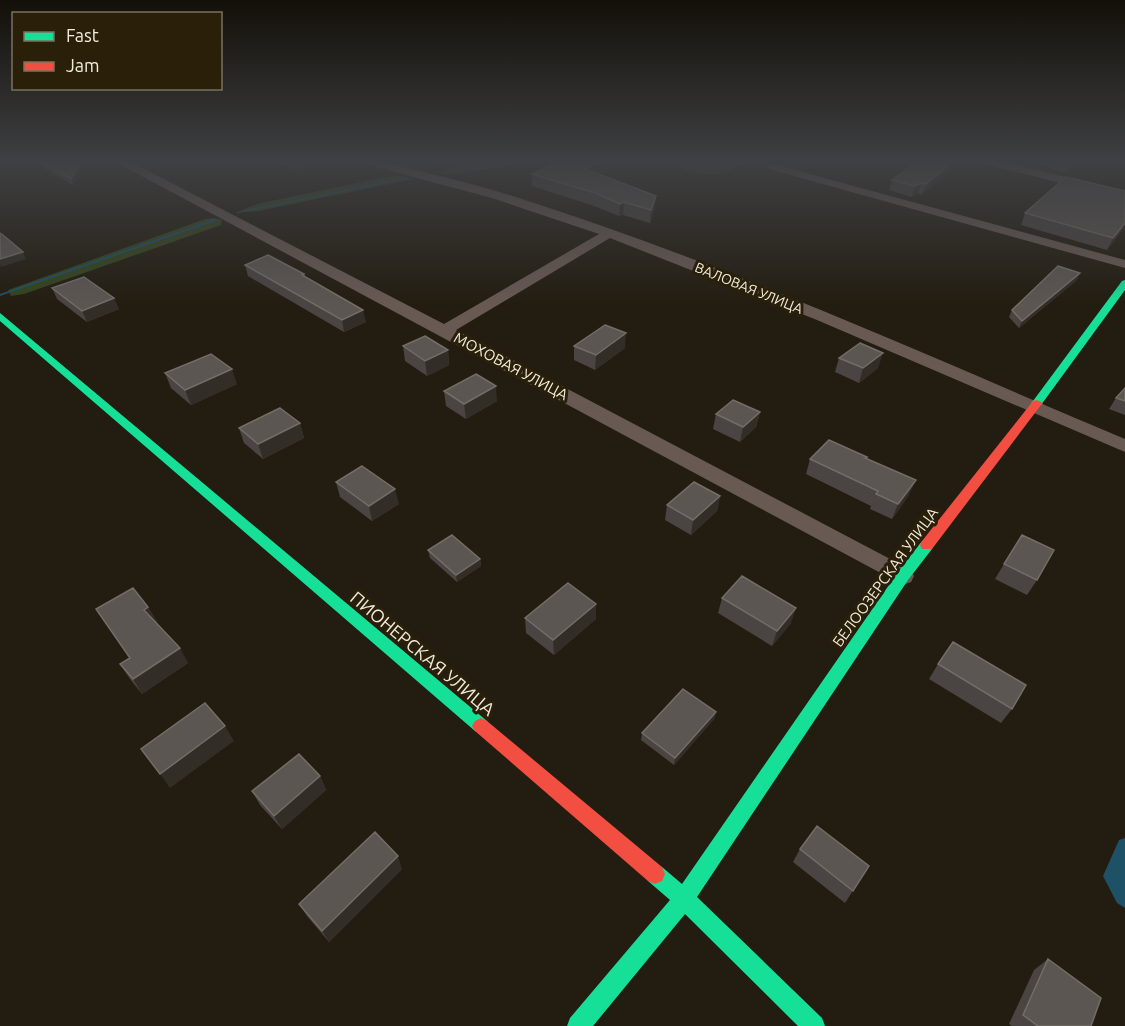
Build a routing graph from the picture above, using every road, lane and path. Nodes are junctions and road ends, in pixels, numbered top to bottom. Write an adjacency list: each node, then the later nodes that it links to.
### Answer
1 (210, 208): 8 (street, МОХОВАЯ УЛИЦА)
2 (536, 208): 4 (street, ВАЛОВАЯ УЛИЦА)
3 (921, 208): 5 (street)
4 (609, 233): 8 (street); 9 (street, ВАЛОВАЯ УЛИЦА)
5 (1125, 264)
6 (1125, 282): 9 (street, БЕЛООЗЕРСКАЯ УЛИЦА)
7 (0, 316): 12 (street, ПИОНЕРСКАЯ УЛИЦА)
8 (444, 330): 11 (street, МОХОВАЯ УЛИЦА)
9 (1034, 407): 10 (street, ВАЛОВАЯ УЛИЦА); 11 (street, БЕЛООЗЕРСКАЯ УЛИЦА)
10 (1125, 446)
11 (903, 576): 12 (street, БЕЛООЗЕРСКАЯ УЛИЦА)
12 (684, 899): 13 (street, БЕЛООЗЕРСКАЯ УЛИЦА); 14 (street, ПИОНЕРСКАЯ УЛИЦА)
13 (578, 1026)
14 (814, 1026)

